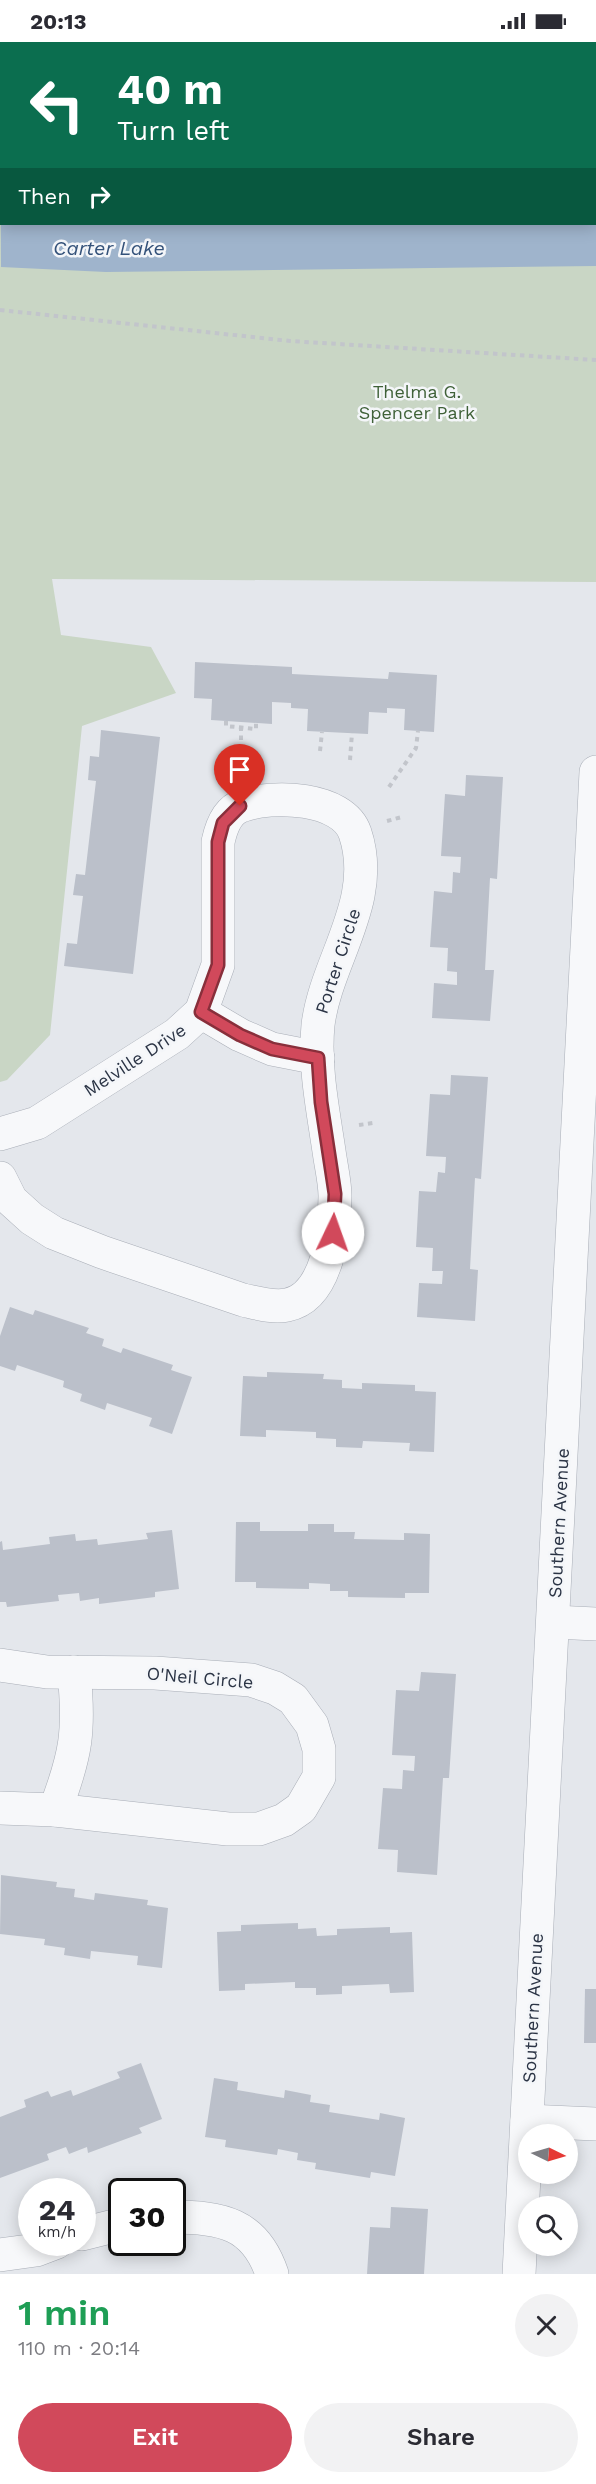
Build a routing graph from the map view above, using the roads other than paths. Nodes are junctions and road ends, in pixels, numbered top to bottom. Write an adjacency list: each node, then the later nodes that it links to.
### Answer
1 (596, 772): 5 (street, Southern Avenue)
2 (240, 806): 3 (street, Melville Drive); 4 (street, Porter Circle)
3 (201, 1012): 4 (street); 6 (street, Melville Drive)
4 (318, 1058): 7 (street, Porter Circle)
5 (588, 1123): 8 (street, Southern Avenue)
6 (0, 1134)
7 (0, 1178)
8 (554, 1622): 9 (street); 14 (street, Southern Avenue)
9 (596, 1624)
10 (0, 1665): 11 (street, O'Neil Circle)
11 (74, 1672): 13 (street); 13 (street, O'Neil Circle)
12 (0, 1808): 13 (street, O'Neil Circle)
13 (55, 1810)
14 (527, 2121): 15 (street); 20 (street, Southern Avenue)
15 (596, 2124)
16 (186, 2217): 19 (street)
17 (0, 2255): 18 (street)
18 (18, 2256)
19 (272, 2274)
20 (519, 2274)

